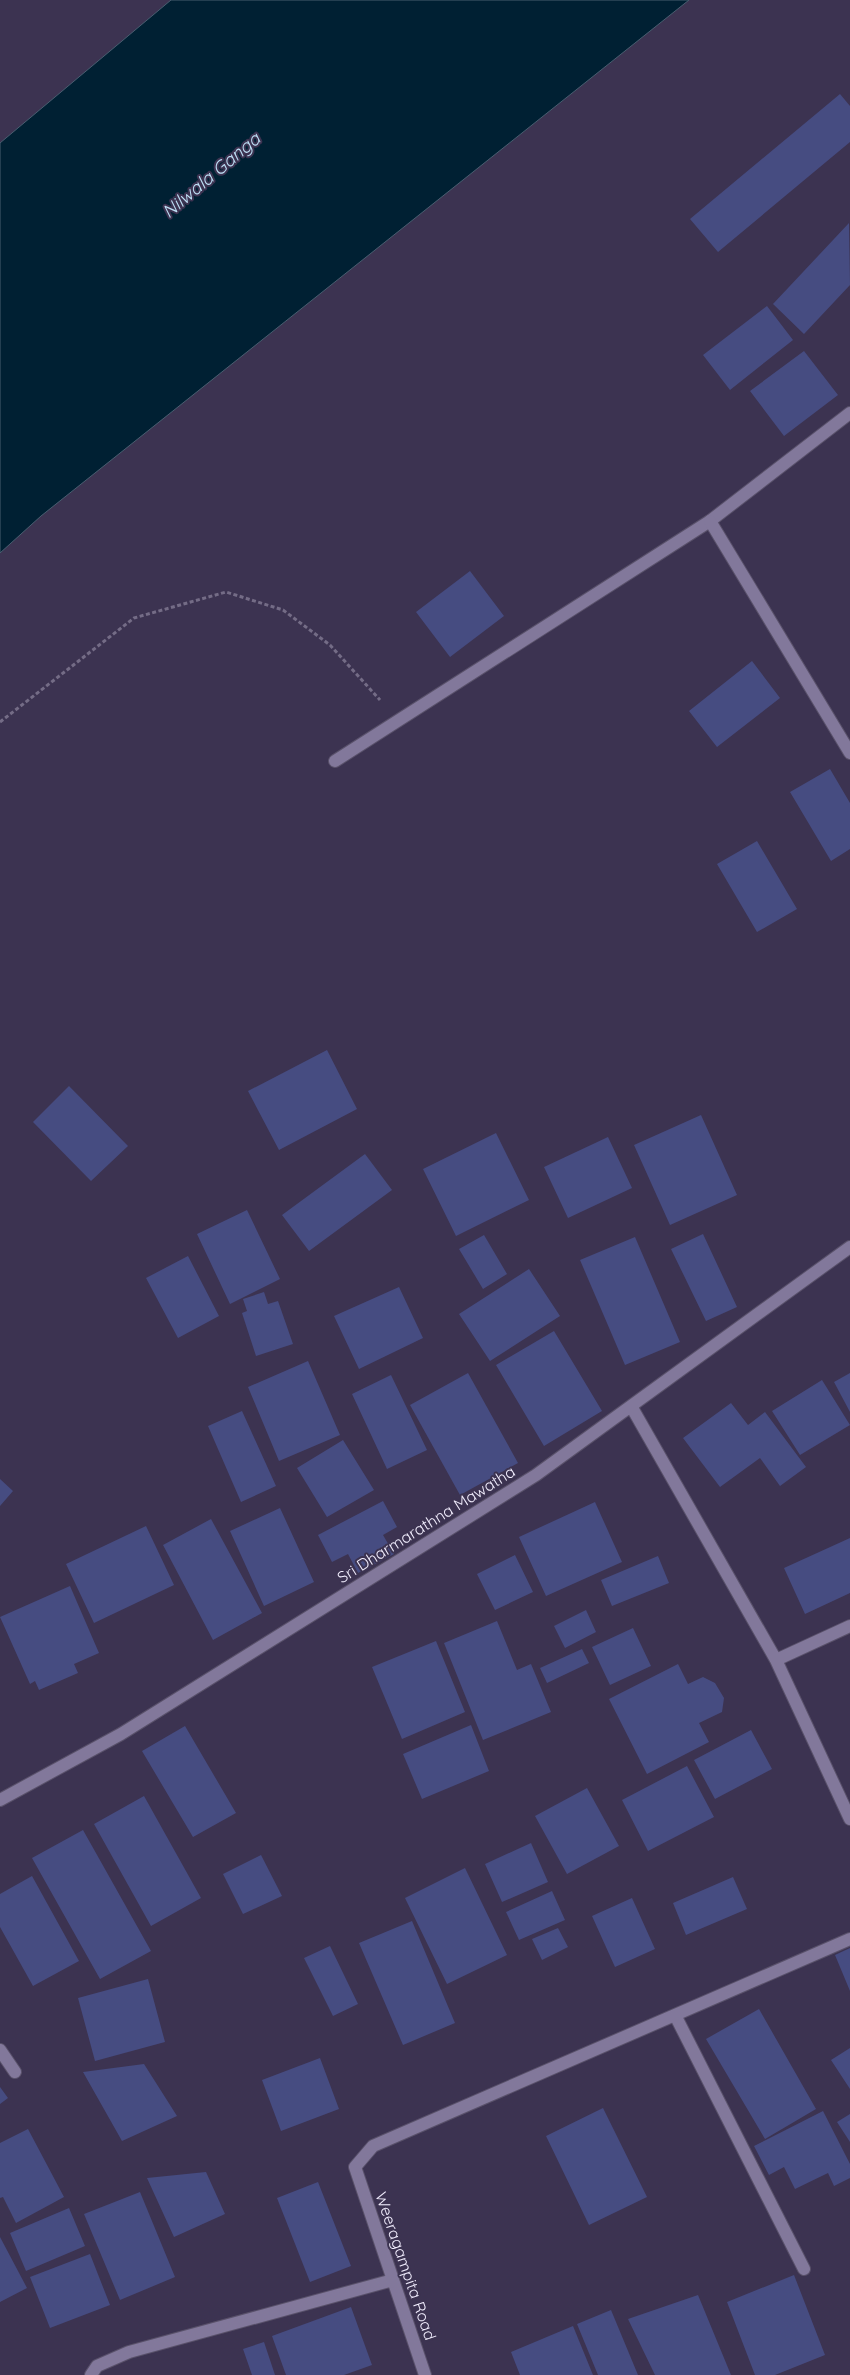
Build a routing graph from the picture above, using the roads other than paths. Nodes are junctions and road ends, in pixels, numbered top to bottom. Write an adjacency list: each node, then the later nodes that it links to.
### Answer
1 (850, 412): 2 (street)
2 (710, 521): 3 (street); 4 (street)
3 (850, 753)
4 (335, 761)
5 (850, 1247): 6 (street, Sri Dharmarathna Mawatha)
6 (631, 1406): 8 (street); 9 (street, Sri Dharmarathna Mawatha)
7 (850, 1626): 8 (street)
8 (776, 1660): 10 (street)
9 (0, 1800)
10 (850, 1819)
11 (850, 1939): 12 (street)
12 (675, 2015): 15 (street); 16 (street, Weeragampita Road)
13 (0, 2050): 14 (street)
14 (15, 2072)
15 (804, 2269)
16 (393, 2280): 17 (street); 18 (street, Weeragampita Road)
17 (91, 2375)
18 (425, 2375)

